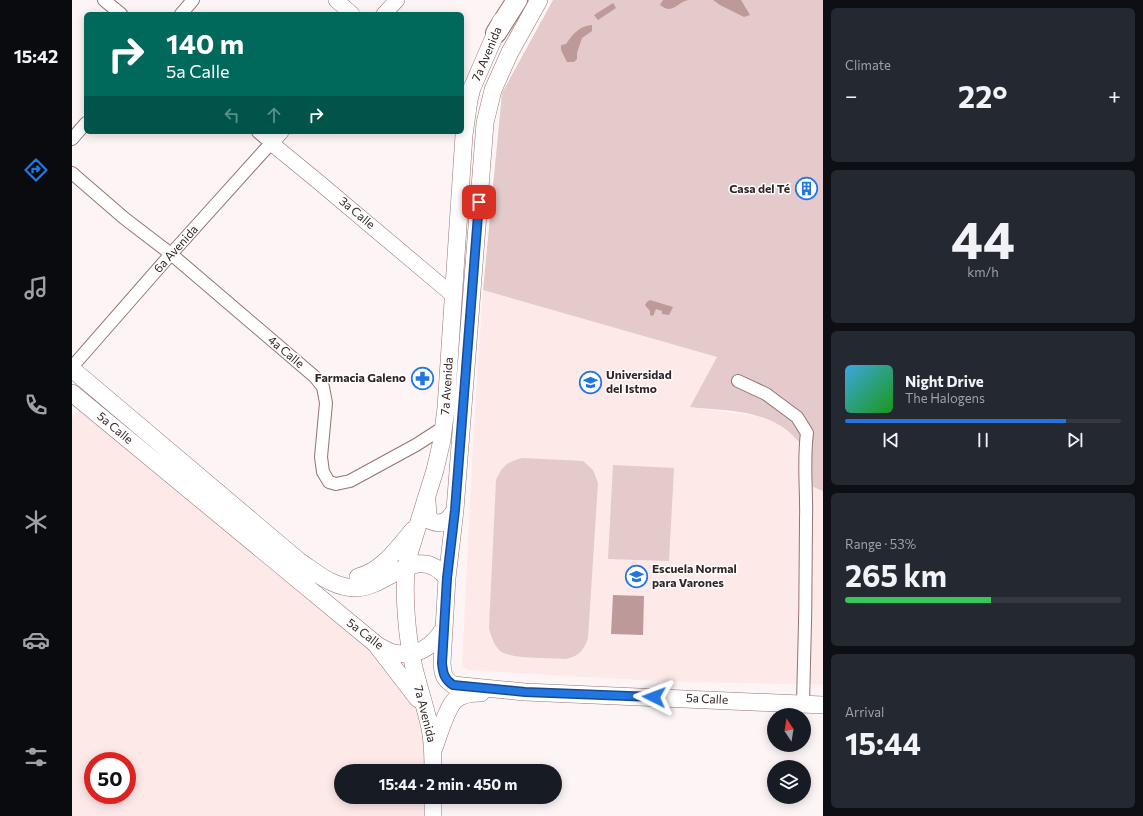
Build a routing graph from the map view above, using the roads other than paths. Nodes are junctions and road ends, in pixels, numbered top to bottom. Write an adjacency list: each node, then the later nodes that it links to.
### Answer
1 (104, 0): 8 (street)
2 (193, 0): 9 (street)
3 (336, 0): 10 (street)
4 (397, 0): 11 (street)
5 (508, 0): 12 (main road, 7a Avenida)
6 (517, 0): 12 (highway)
7 (539, 0): 27 (main road, 7a Avenida)
8 (119, 12)
9 (183, 12)
10 (350, 12)
11 (386, 12)
12 (496, 33): 13 (main road, 7a Avenida)
13 (467, 93): 21 (main road, 7a Avenida)
14 (84, 125): 17 (street)
15 (260, 134): 18 (street, 3a Calle)
16 (279, 134): 18 (street, 6a Avenida)
17 (72, 139)
18 (271, 143): 20 (street, 6a Avenida); 21 (street, 3a Calle)
19 (72, 174): 20 (street, 4a Calle)
20 (171, 254): 22 (street, 6a Avenida); 25 (street, 4a Calle)
21 (454, 296): 25 (main road, 7a Avenida)
22 (72, 368): 30 (main road, 5a Calle)
23 (738, 381): 36 (street)
24 (72, 392): 33 (main road, 5a Calle)
25 (444, 427): 26 (main road, 7a Avenida)
26 (427, 498): 27 (main road); 28 (main road, 7a Avenida)
27 (455, 510): 31 (main road, 7a Avenida)
28 (420, 522): 29 (main road, 7a Avenida); 30 (main road)
29 (406, 567): 30 (main road, 5a Calle); 31 (main road, 5a Calle); 34 (main road, 7a Avenida)
30 (323, 578)
31 (447, 578): 32 (main road, 7a Avenida)
32 (443, 630): 34 (main road, 5a Calle); 35 (main road, 5a Calle)
33 (377, 645): 34 (main road, 5a Calle); 38 (main road)
34 (411, 654): 38 (main road, 7a Avenida)
35 (525, 692): 36 (main road, 5a Calle); 39 (main road)
36 (803, 704): 37 (main road, 5a Calle)
37 (823, 705)
38 (424, 708): 39 (main road, 7a Avenida)
39 (434, 749): 40 (main road, 7a Avenida)
40 (433, 764)
41 (433, 804): 42 (main road)
42 (433, 816)

